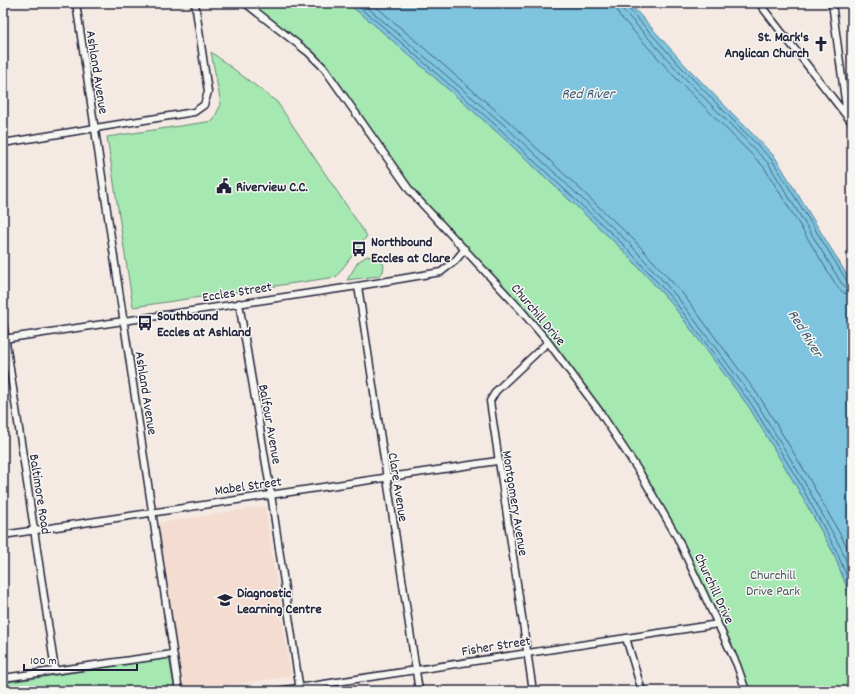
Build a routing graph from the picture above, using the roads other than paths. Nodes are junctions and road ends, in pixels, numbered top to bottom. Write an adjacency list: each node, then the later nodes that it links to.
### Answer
1 (76, 3): 8 (street, Ashland Avenue)
2 (195, 3): 8 (street)
3 (245, 3): 10 (street, Churchill Drive)
4 (759, 3): 6 (street)
5 (832, 3): 6 (street)
6 (847, 116): 7 (street)
7 (852, 123)
8 (95, 128): 9 (street); 13 (street, Ashland Avenue)
9 (3, 143)
10 (465, 249): 11 (street, Eccles Street); 16 (street, Churchill Drive)
11 (358, 286): 12 (street, Eccles Street); 18 (street, Clare Avenue)
12 (239, 303): 13 (street, Eccles Street); 19 (street, Balfour Avenue)
13 (123, 320): 15 (street, Eccles Street); 20 (street, Ashland Avenue)
14 (3, 322): 15 (street, Baltimore Road)
15 (4, 338): 21 (street, Baltimore Road)
16 (548, 342): 17 (street, Montgomery Avenue); 23 (street, Churchill Drive)
17 (497, 461): 18 (street, Mabel Street); 25 (street, Montgomery Avenue)
18 (386, 478): 19 (street, Mabel Street); 27 (street, Clare Avenue)
19 (271, 494): 20 (street, Mabel Street); 30 (street, Balfour Avenue)
20 (153, 513): 21 (street, Mabel Street); 26 (street, Ashland Avenue)
21 (34, 530): 22 (street, Mabel Street); 28 (street, Baltimore Road)
22 (3, 535)
23 (718, 624): 24 (street, Fisher Street); 36 (street, Churchill Drive)
24 (626, 638): 25 (street, Fisher Street); 35 (street)
25 (527, 652): 27 (street, Fisher Street); 34 (street, Montgomery Avenue)
26 (173, 654): 28 (street); 31 (street, Ashland Avenue)
27 (416, 669): 30 (street, Fisher Street); 33 (street, Clare Avenue)
28 (55, 670): 29 (street)
29 (3, 678)
30 (300, 689): 32 (street, Fisher Street)
31 (179, 691)
32 (278, 691)
33 (419, 691)
34 (533, 691)
35 (642, 691)
36 (746, 691)

